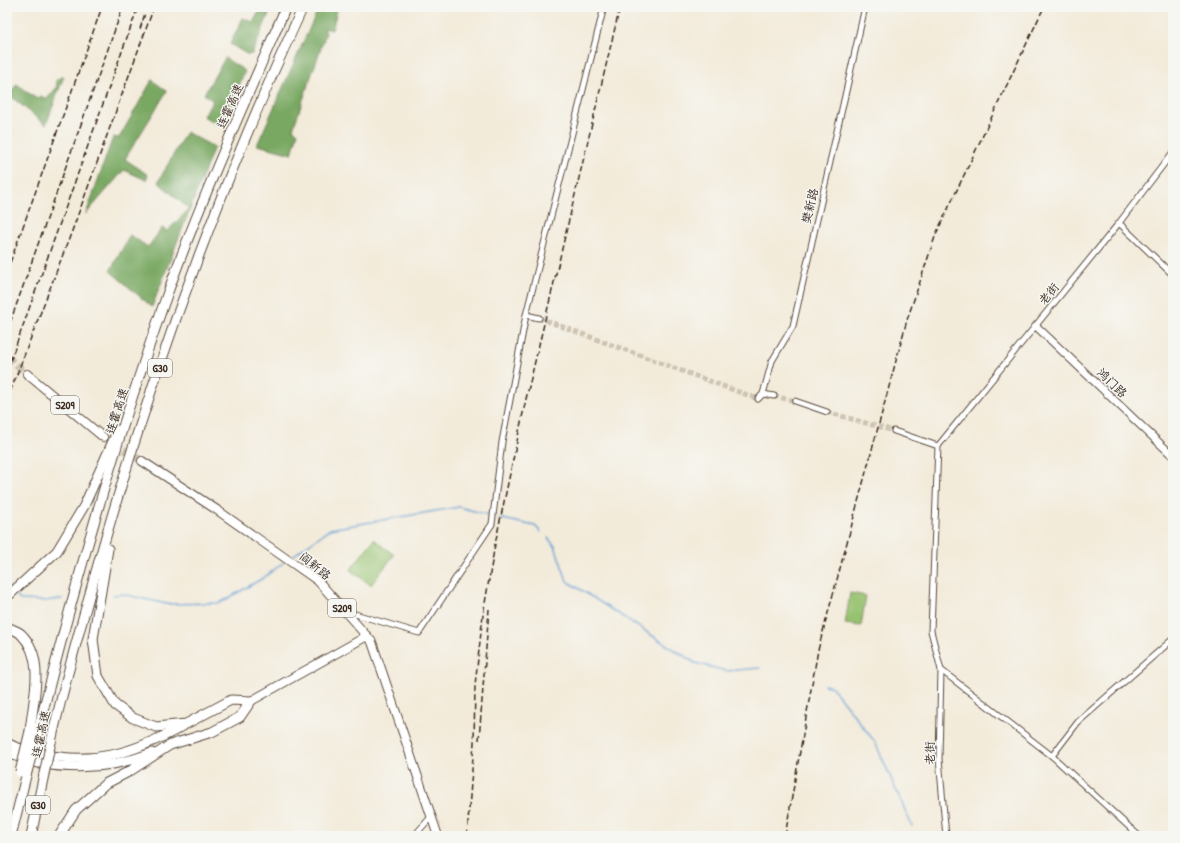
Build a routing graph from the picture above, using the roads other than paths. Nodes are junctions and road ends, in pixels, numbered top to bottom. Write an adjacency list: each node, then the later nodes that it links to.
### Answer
1 (286, 7): 12 (highway, 连霍高速 / G30)
2 (303, 7): 23 (highway, 连霍高速 / G30)
3 (604, 7): 8 (street)
4 (865, 7): 13 (street, 樊新路)
5 (1173, 152): 6 (street, 老街)
6 (1119, 223): 7 (street); 10 (street, 老街)
7 (1173, 275)
8 (526, 315): 9 (street); 25 (street)
9 (539, 318)
10 (1036, 326): 20 (street, 老街); 21 (street, 鸿门路)
11 (27, 374): 19 (main road, S209)
12 (136, 389): 24 (highway); 32 (highway, 连霍高速 / G30)
13 (763, 394): 14 (street); 15 (street)
14 (774, 396)
15 (758, 399)
16 (796, 401): 17 (street)
17 (827, 412)
18 (894, 431): 20 (street)
19 (103, 437)
20 (938, 446): 29 (street, 老街)
21 (1173, 456)
22 (142, 461): 25 (main road, 阎新路 / S209)
23 (115, 506): 31 (highway); 39 (highway, 连霍高速 / G30, bridge)
24 (7, 598)
25 (344, 610): 27 (main road, 阎新路 / S209)
26 (7, 628): 32 (highway)
27 (367, 636): 30 (main road); 37 (main road, 阎新路 / S209)
28 (1173, 639): 36 (street)
29 (941, 670): 36 (street); 43 (street, 老街)
30 (251, 701): 31 (highway); 34 (highway)
31 (186, 724): 33 (highway)
32 (34, 731): 38 (highway, bridge)
33 (7, 743)
34 (170, 745): 35 (highway); 40 (highway)
35 (7, 753)
36 (1052, 756): 44 (street)
37 (431, 817): 41 (street); 42 (main road, 阎新路 / S209)
38 (11, 836)
39 (31, 836)
40 (59, 836)
41 (414, 836)
42 (438, 836)
43 (946, 836)
44 (1139, 836)

